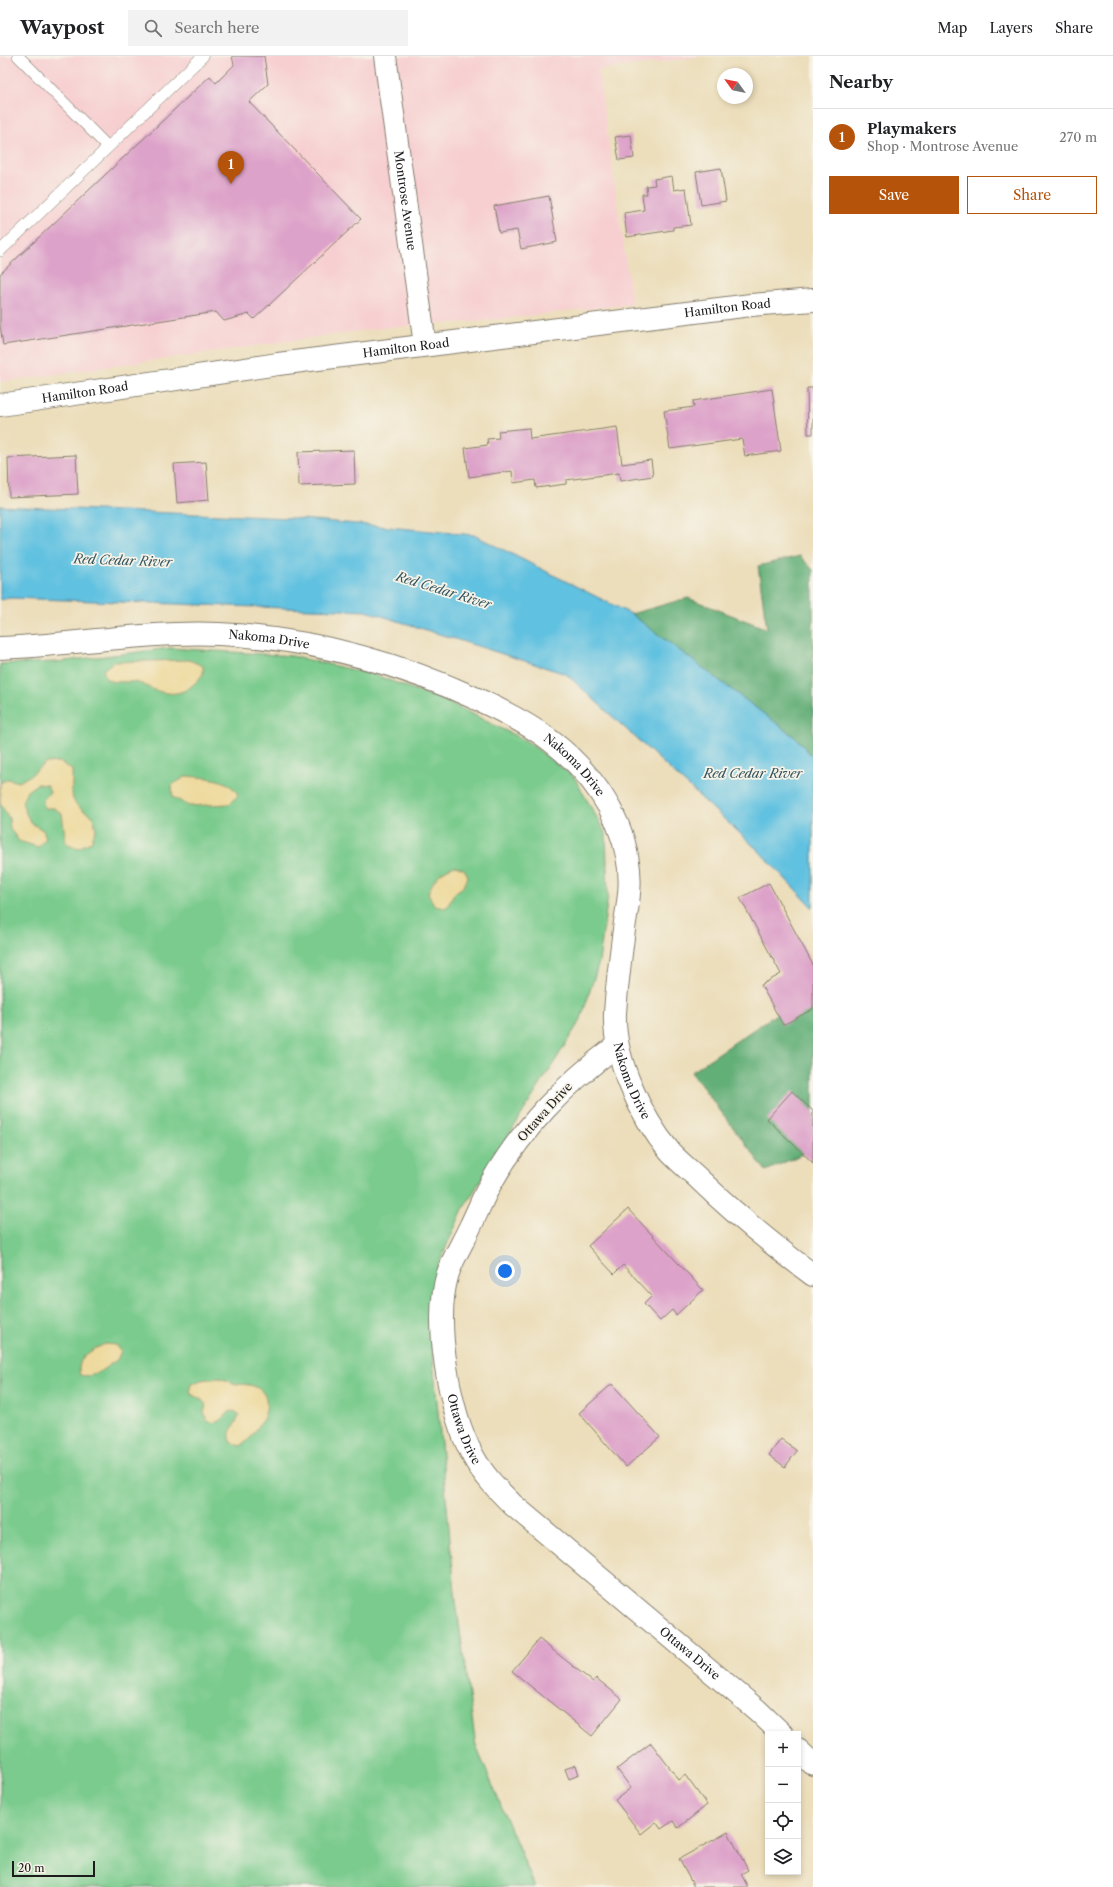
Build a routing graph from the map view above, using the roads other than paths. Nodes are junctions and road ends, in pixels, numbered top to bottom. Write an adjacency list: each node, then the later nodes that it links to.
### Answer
1 (18, 56): 4 (lane)
2 (203, 56): 4 (lane)
3 (385, 56): 7 (street, Montrose Avenue)
4 (108, 147): 5 (lane)
5 (0, 251)
6 (813, 300): 7 (street, Hamilton Road)
7 (425, 345): 8 (street, Hamilton Road)
8 (0, 405)
9 (0, 648): 10 (street, Nakoma Drive)
10 (616, 1046): 11 (street, Nakoma Drive); 12 (street, Ottawa Drive)
11 (813, 1275)
12 (779, 1731)
13 (801, 1753): 14 (street)
14 (813, 1764)

